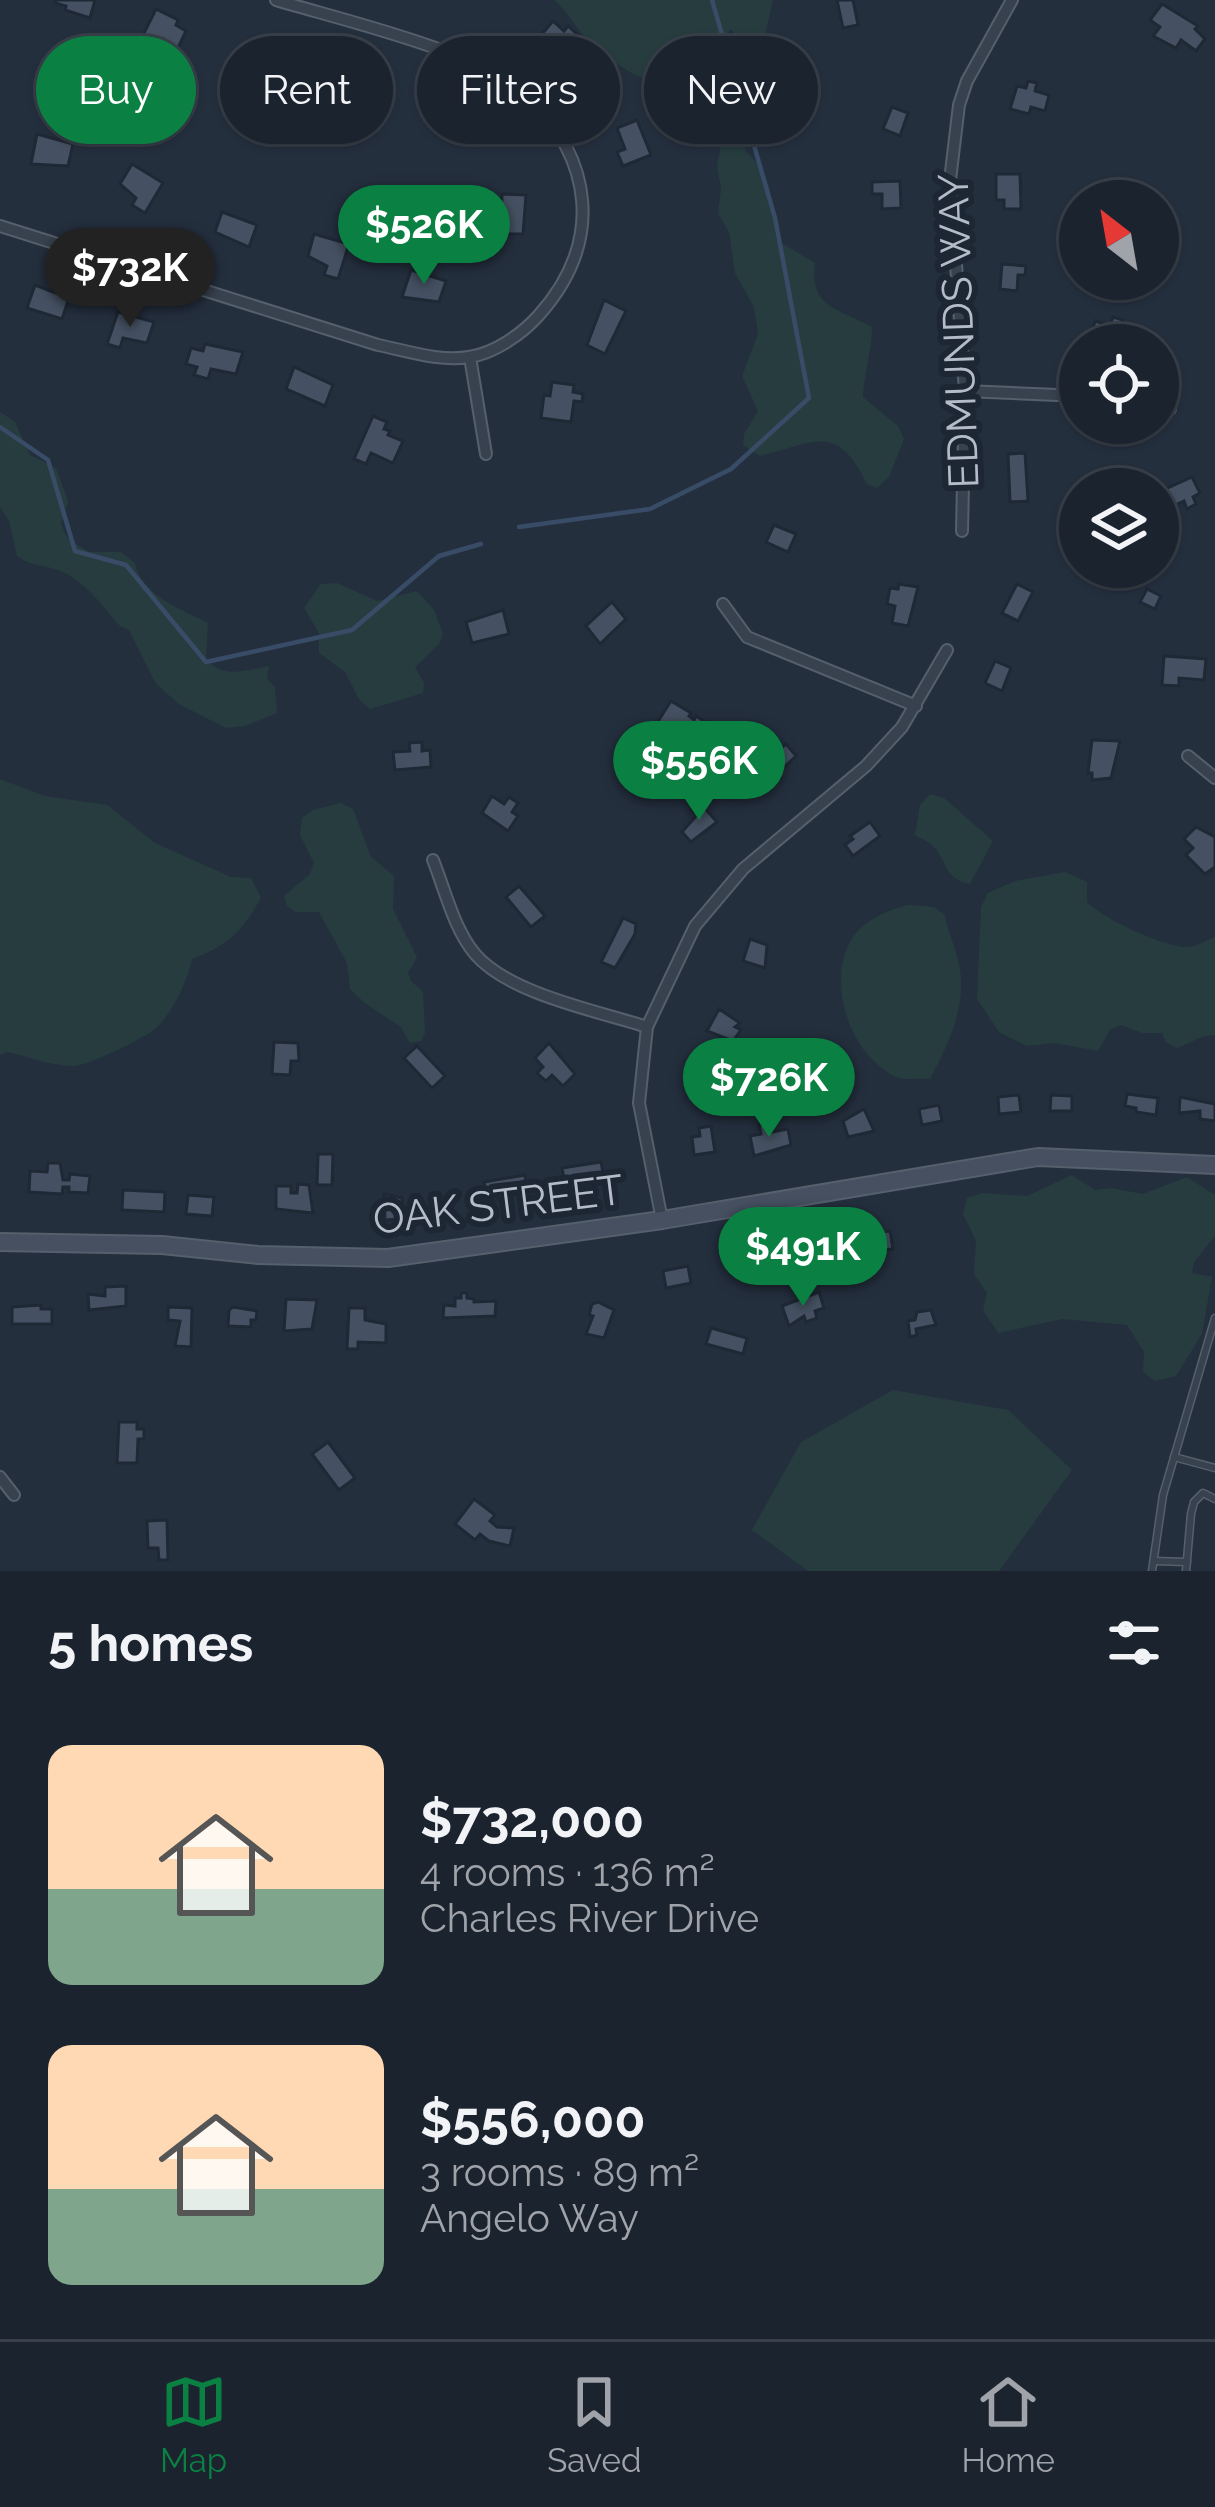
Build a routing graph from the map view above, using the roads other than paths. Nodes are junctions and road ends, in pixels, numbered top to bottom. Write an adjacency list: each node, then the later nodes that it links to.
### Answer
1 (276, 0): 4 (street)
2 (1012, 0): 5 (street, EDMUNDS WAY)
3 (0, 226): 4 (street)
4 (470, 357): 7 (street)
5 (965, 391): 6 (street); 8 (street, EDMUNDS WAY)
6 (1059, 395)
7 (486, 454)
8 (962, 531)
9 (723, 604): 11 (street)
10 (947, 650): 11 (street)
11 (916, 706): 15 (street)
12 (1188, 756): 13 (street)
13 (1215, 778)
14 (433, 860): 15 (street)
15 (647, 1027): 17 (street)
16 (1215, 1165): 17 (main road, OAK STREET)
17 (662, 1220): 18 (main road, OAK STREET)
18 (0, 1242)
19 (1215, 1318): 20 (lane)
20 (1174, 1456): 21 (lane); 25 (lane)
21 (1215, 1468)
22 (0, 1477): 23 (street)
23 (14, 1495)
24 (1215, 1498): 26 (lane)
25 (1153, 1561): 26 (lane); 27 (lane)
26 (1186, 1567)
27 (1152, 1571)

